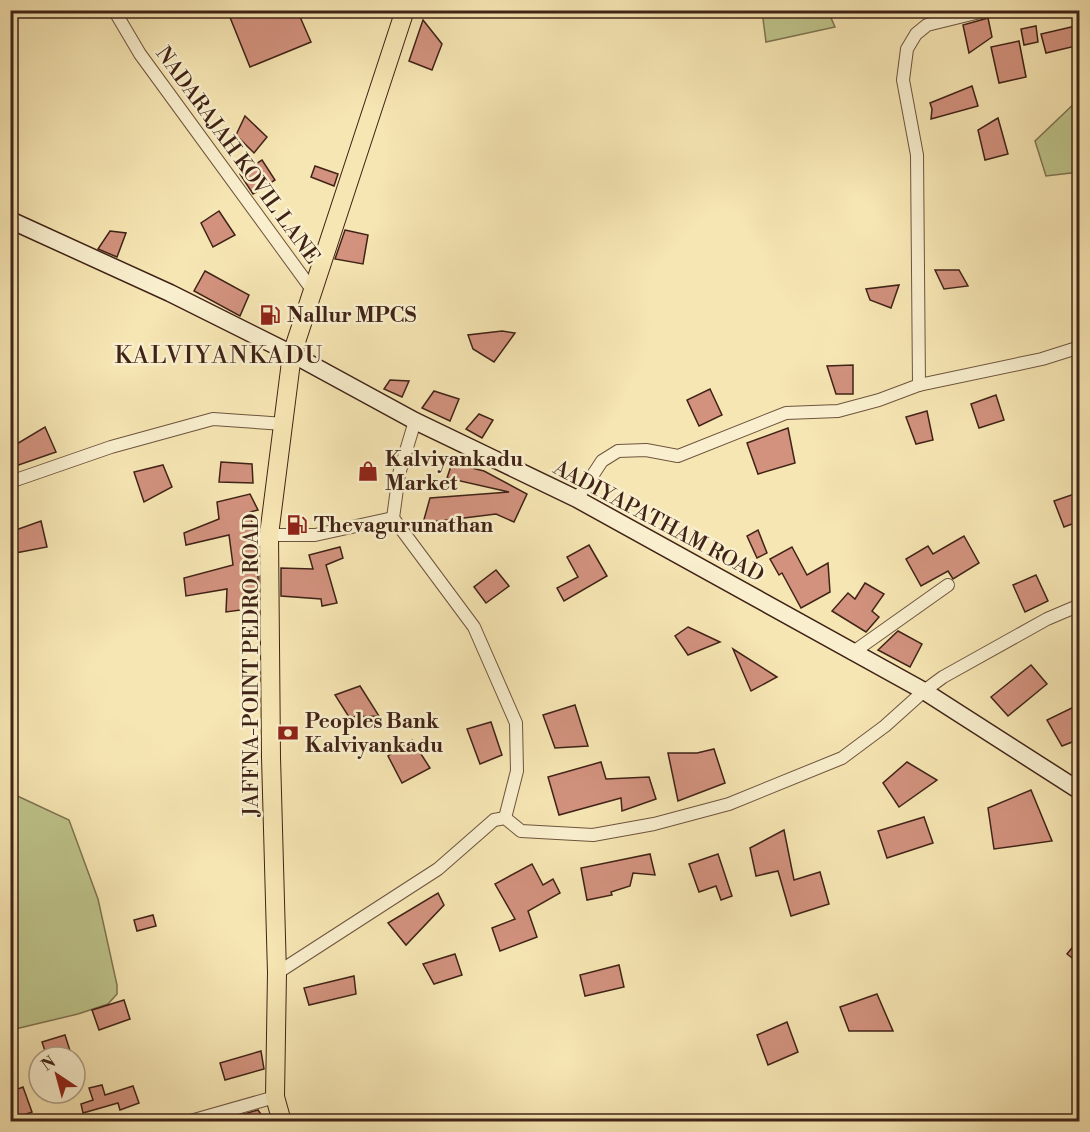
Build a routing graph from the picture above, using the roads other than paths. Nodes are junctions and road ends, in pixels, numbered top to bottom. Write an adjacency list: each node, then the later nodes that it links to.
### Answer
1 (114, 10): 5 (street, NADARAJAH KOVIL LANE)
2 (405, 10): 5 (main road, JAFFNA-POINT PEDRO ROAD)
3 (988, 10): 8 (street)
4 (10, 220): 7 (street, AADIYAPATHAM ROAD)
5 (313, 291): 7 (main road, JAFFNA-POINT PEDRO ROAD)
6 (1080, 347): 8 (street)
7 (292, 354): 9 (street, AADIYAPATHAM ROAD); 10 (main road, JAFFNA-POINT PEDRO ROAD)
8 (919, 385): 12 (street)
9 (415, 421): 12 (street, AADIYAPATHAM ROAD); 13 (street)
10 (284, 424): 11 (street); 14 (main road, JAFFNA-POINT PEDRO ROAD)
11 (10, 482)
12 (578, 499): 17 (street, AADIYAPATHAM ROAD)
13 (393, 518): 14 (street); 20 (street)
14 (269, 536): 21 (main road, JAFFNA-POINT PEDRO ROAD)
15 (948, 585): 17 (street)
16 (1080, 605): 18 (street)
17 (852, 653): 18 (street, AADIYAPATHAM ROAD)
18 (924, 691): 19 (street, AADIYAPATHAM ROAD); 20 (street)
19 (1080, 790)
20 (505, 818): 21 (street)
21 (277, 973): 22 (main road, JAFFNA-POINT PEDRO ROAD)
22 (275, 1097): 23 (street); 24 (main road, JAFFNA-POINT PEDRO ROAD)
23 (187, 1122)
24 (282, 1122)

